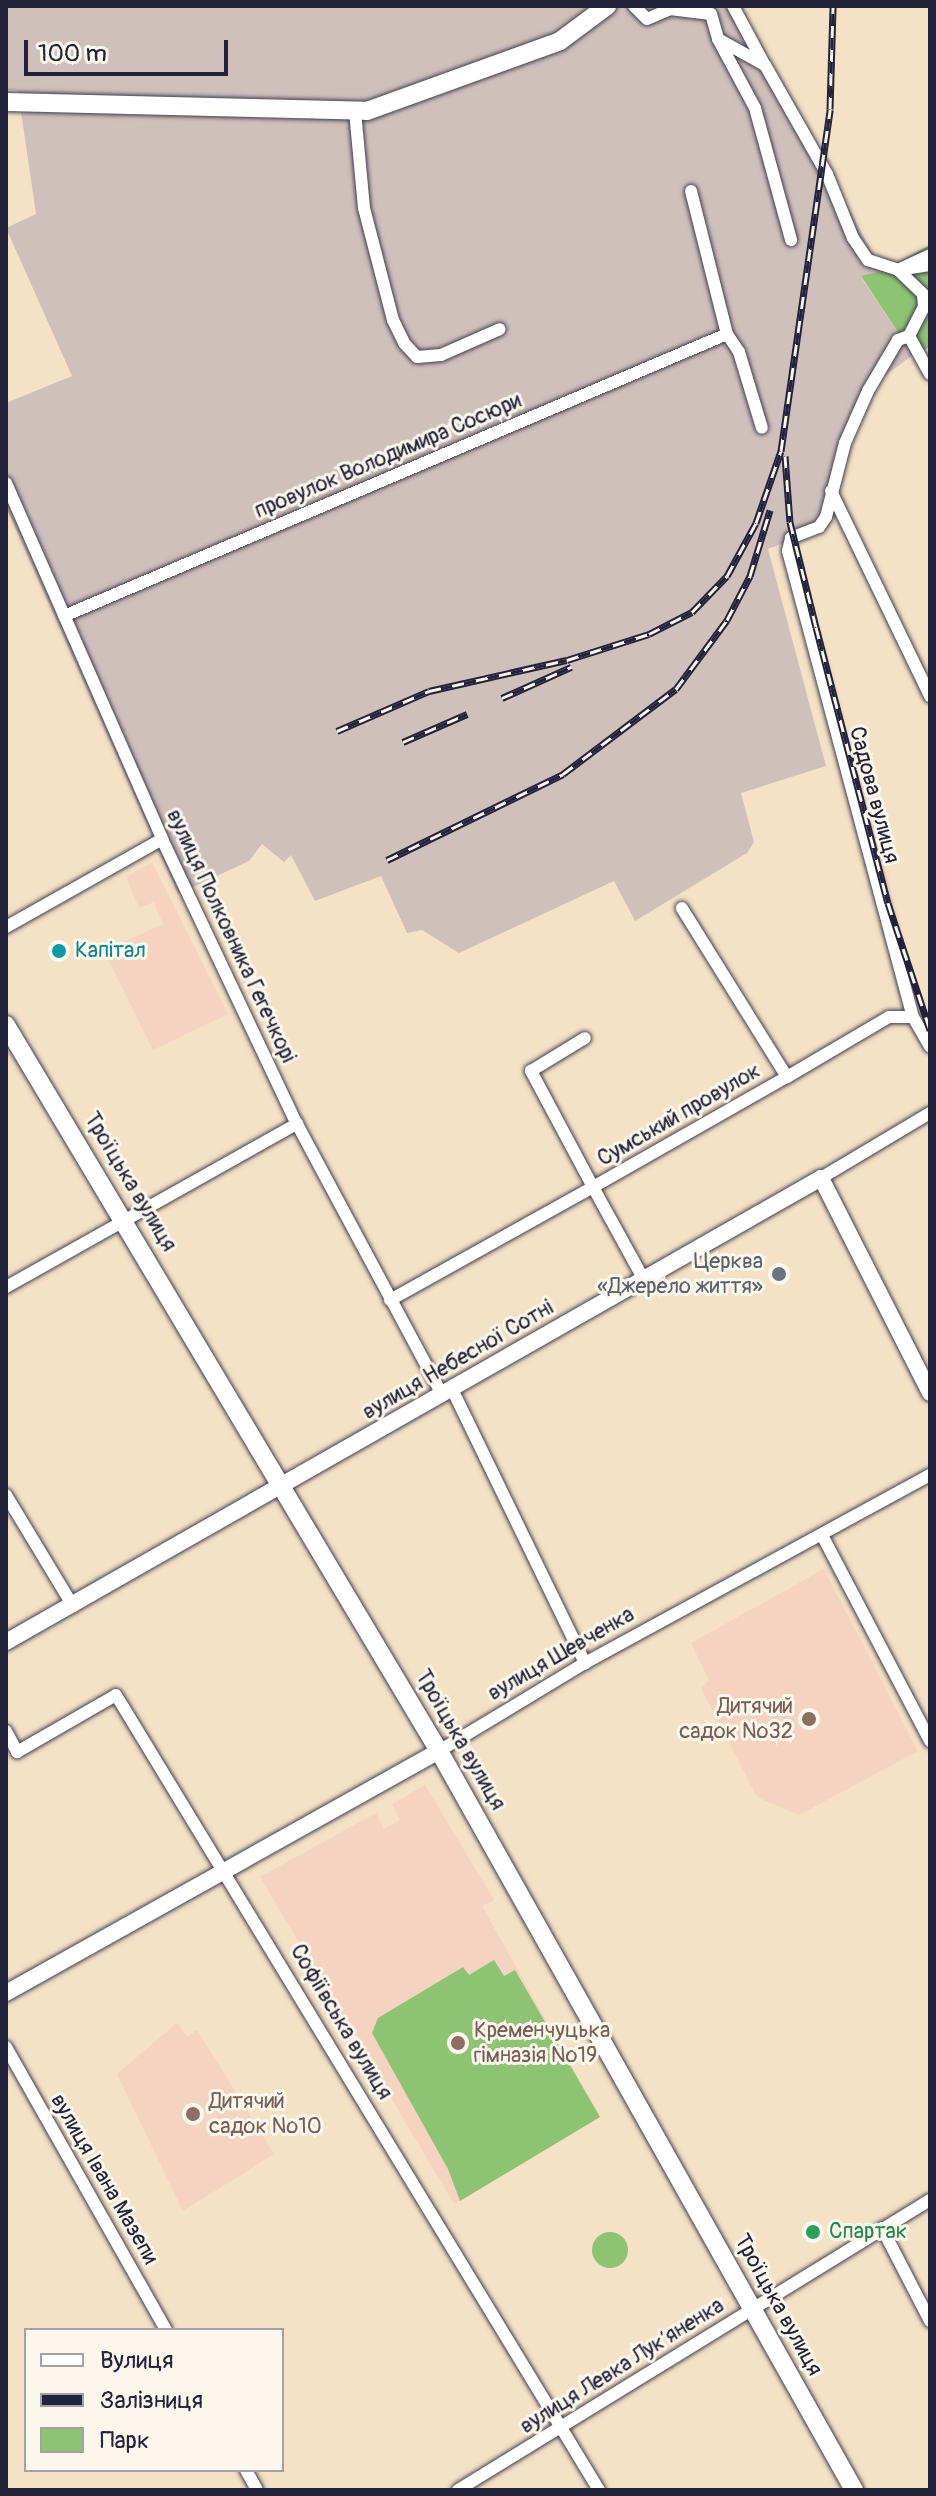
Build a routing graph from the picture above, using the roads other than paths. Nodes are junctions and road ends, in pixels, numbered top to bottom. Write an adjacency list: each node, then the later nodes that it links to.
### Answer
1 (607, 6): 9 (main road)
2 (634, 6): 4 (street)
3 (733, 6): 5 (street)
4 (711, 14): 5 (street); 6 (street)
5 (740, 19): 7 (street)
6 (718, 39): 7 (street); 11 (street)
7 (765, 65): 14 (street)
8 (6, 102): 9 (main road)
9 (355, 111): 16 (street)
10 (691, 191): 17 (street)
11 (791, 240)
12 (930, 255): 14 (street)
13 (930, 265): 14 (street)
14 (898, 270): 15 (street)
15 (927, 303): 18 (street)
16 (500, 329)
17 (727, 334): 20 (street); 23 (street, провулок Володимира Сосюри)
18 (909, 336): 19 (street); 22 (street)
19 (930, 374)
20 (762, 428)
21 (6, 483): 23 (street, вулиця Полковника Гегечкорі)
22 (831, 491): 24 (street); 28 (street, Садова вулиця)
23 (64, 616): 25 (street, вулиця Полковника Гегечкорі)
24 (930, 696)
25 (162, 839): 27 (street); 34 (street, вулиця Полковника Гегечкорі)
26 (682, 908): 32 (street, Сумський провулок)
27 (6, 927)
28 (913, 1017): 31 (street, Садова вулиця); 32 (street)
29 (6, 1025): 37 (main road, Троїцька вулиця)
30 (585, 1038): 36 (street)
31 (930, 1047)
32 (787, 1077): 36 (street, Сумський провулок)
33 (930, 1113): 35 (street, вулиця Небесної Сотні)
34 (297, 1124): 37 (street); 40 (street, вулиця Полковника Гегечкорі)
35 (821, 1178): 38 (street, вулиця Небесної Сотні); 42 (street)
36 (593, 1187): 38 (street, Сумський провулок); 40 (street)
37 (125, 1217): 39 (street); 44 (main road, Троїцька вулиця)
38 (643, 1278): 41 (street, вулиця Небесної Сотні)
39 (6, 1287)
40 (390, 1300): 41 (street, вулиця Полковника Гегечкорі)
41 (447, 1392): 44 (street, вулиця Небесної Сотні); 49 (street, вулиця Полковника Гегечкорі)
42 (930, 1393)
43 (930, 1475): 46 (street, вулиця Шевченка)
44 (282, 1487): 47 (street, вулиця Небесної Сотні); 52 (main road, Троїцька вулиця)
45 (6, 1495): 47 (street)
46 (822, 1535): 49 (street, вулиця Шевченка); 51 (street)
47 (73, 1606): 48 (street, вулиця Небесної Сотні)
48 (6, 1642)
49 (585, 1663): 52 (street, вулиця Шевченка)
50 (6, 1731): 53 (street, Софіївська вулиця)
51 (930, 1741)
52 (439, 1751): 53 (street, вулиця Шевченка); 58 (main road, Троїцька вулиця)
53 (224, 1869): 54 (street, вулиця Шевченка); 61 (street, Софіївська вулиця)
54 (6, 1993)
55 (6, 2047): 60 (street, вулиця Івана Мазепи)
56 (930, 2200): 57 (street, вулиця Левка Лукʼяненка)
57 (882, 2228): 58 (street, вулиця Левка Лукʼяненка); 59 (street)
58 (752, 2308): 61 (street, вулиця Левка Лукʼяненка); 66 (main road, Троїцька вулиця)
59 (930, 2321)
60 (165, 2328)
61 (563, 2427): 64 (street, вулиця Левка Лукʼяненка); 65 (street, Софіївська вулиця)
62 (247, 2472): 63 (street)
63 (257, 2490)
64 (458, 2490)
65 (599, 2490)
66 (854, 2490)

